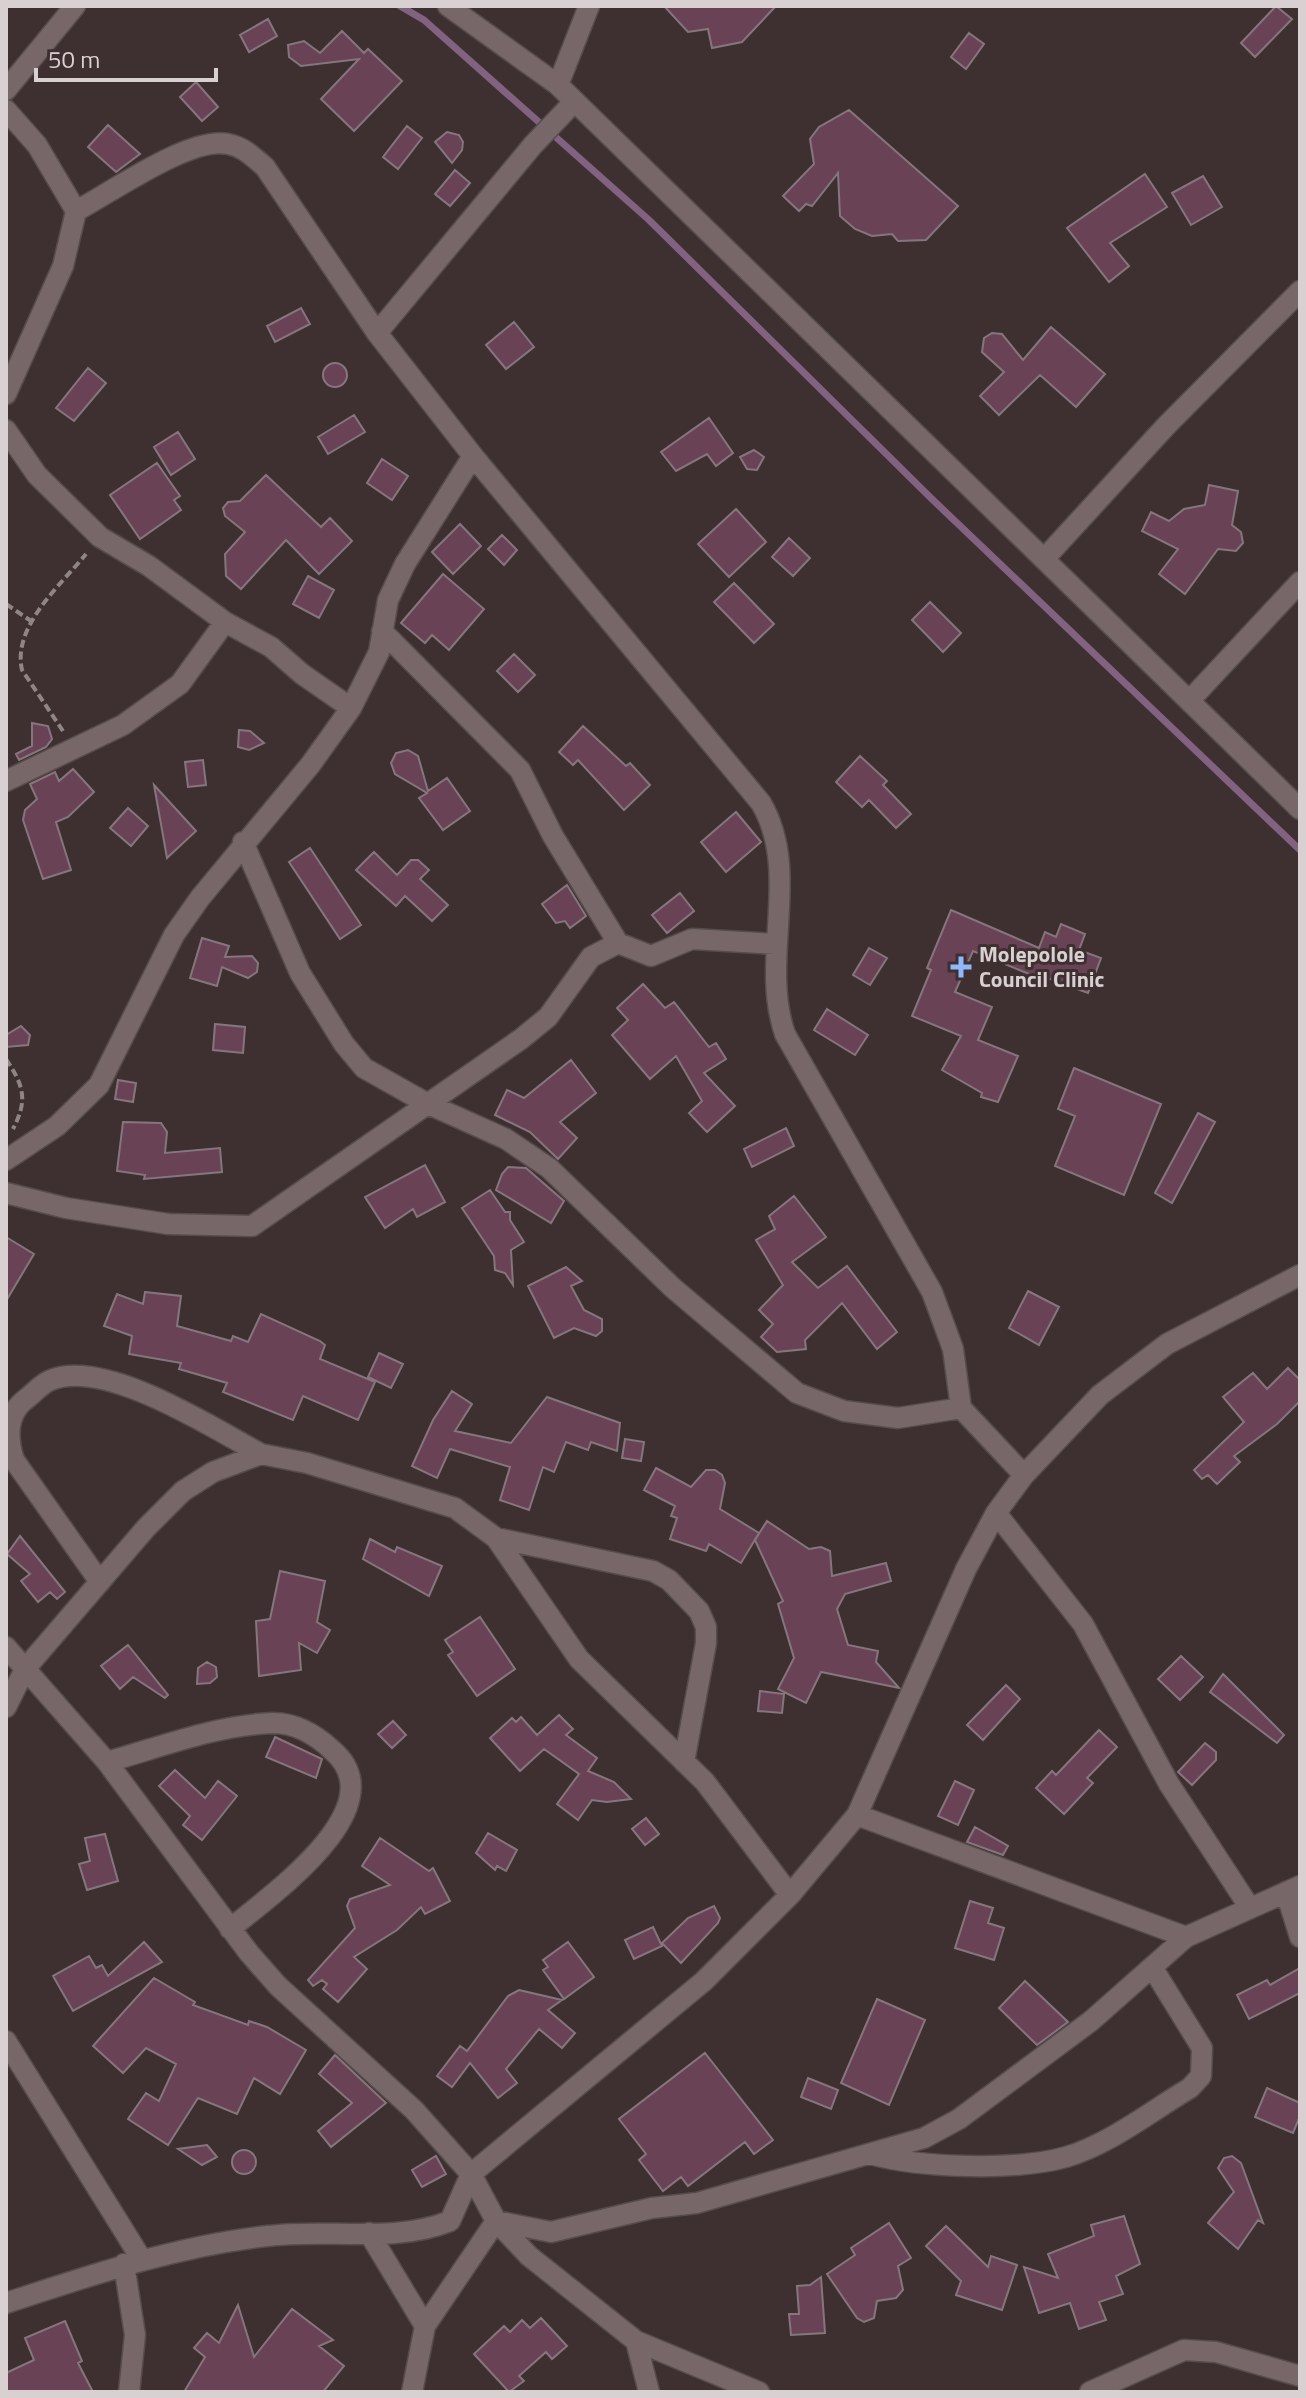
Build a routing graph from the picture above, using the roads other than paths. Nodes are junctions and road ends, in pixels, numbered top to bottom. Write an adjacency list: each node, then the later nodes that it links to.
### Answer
1 (75, 6): 5 (street)
2 (448, 6): 4 (street)
3 (589, 6): 4 (street)
4 (558, 85): 6 (street)
5 (6, 90)
6 (573, 103): 10 (street); 14 (street)
7 (6, 110): 8 (street)
8 (76, 211): 10 (street); 11 (street)
9 (1300, 291): 14 (street)
10 (377, 333): 13 (street)
11 (6, 394)
12 (6, 430): 16 (street)
13 (473, 456): 17 (street); 24 (street)
14 (1045, 558): 18 (street)
15 (1300, 582): 18 (street)
16 (225, 622): 19 (street); 20 (street)
17 (382, 631): 19 (street); 23 (street)
18 (1190, 700): 21 (street)
19 (351, 708): 22 (street)
20 (6, 781)
21 (1300, 809)
22 (243, 842): 25 (street); 26 (street)
23 (618, 943): 24 (street); 25 (street)
24 (775, 944): 29 (street)
25 (428, 1104): 27 (street); 29 (street)
26 (6, 1160)
27 (6, 1193)
28 (1300, 1275): 31 (street)
29 (961, 1408): 31 (street)
30 (261, 1454): 33 (street); 34 (street); 34 (street)
31 (1024, 1475): 32 (street)
32 (996, 1513): 40 (street); 43 (street)
33 (496, 1538): 39 (street); 39 (street)
34 (100, 1582): 36 (street)
35 (6, 1647): 36 (street)
36 (25, 1669): 37 (street); 38 (street)
37 (6, 1707)
38 (107, 1762): 44 (street); 44 (street)
39 (684, 1762): 42 (street)
40 (857, 1815): 42 (street); 45 (street)
41 (1293, 1889): 43 (street); 46 (street)
42 (790, 1895): 50 (street)
43 (1250, 1908): 45 (street)
44 (230, 1929): 50 (street)
45 (1186, 1937): 47 (street)
46 (1300, 1937)
47 (1152, 1967): 49 (street); 49 (street)
48 (6, 2041): 53 (street)
49 (870, 2154): 51 (street)
50 (471, 2174): 51 (street); 52 (street)
51 (496, 2221): 55 (street); 56 (street)
52 (369, 2233): 53 (street); 55 (street)
53 (133, 2262): 54 (street); 58 (street)
54 (6, 2303)
55 (425, 2326): 59 (street)
56 (636, 2341): 60 (street); 61 (street)
57 (1300, 2376): 62 (street)
58 (129, 2392)
59 (412, 2392)
60 (649, 2392)
61 (759, 2392)
62 (1090, 2392)

